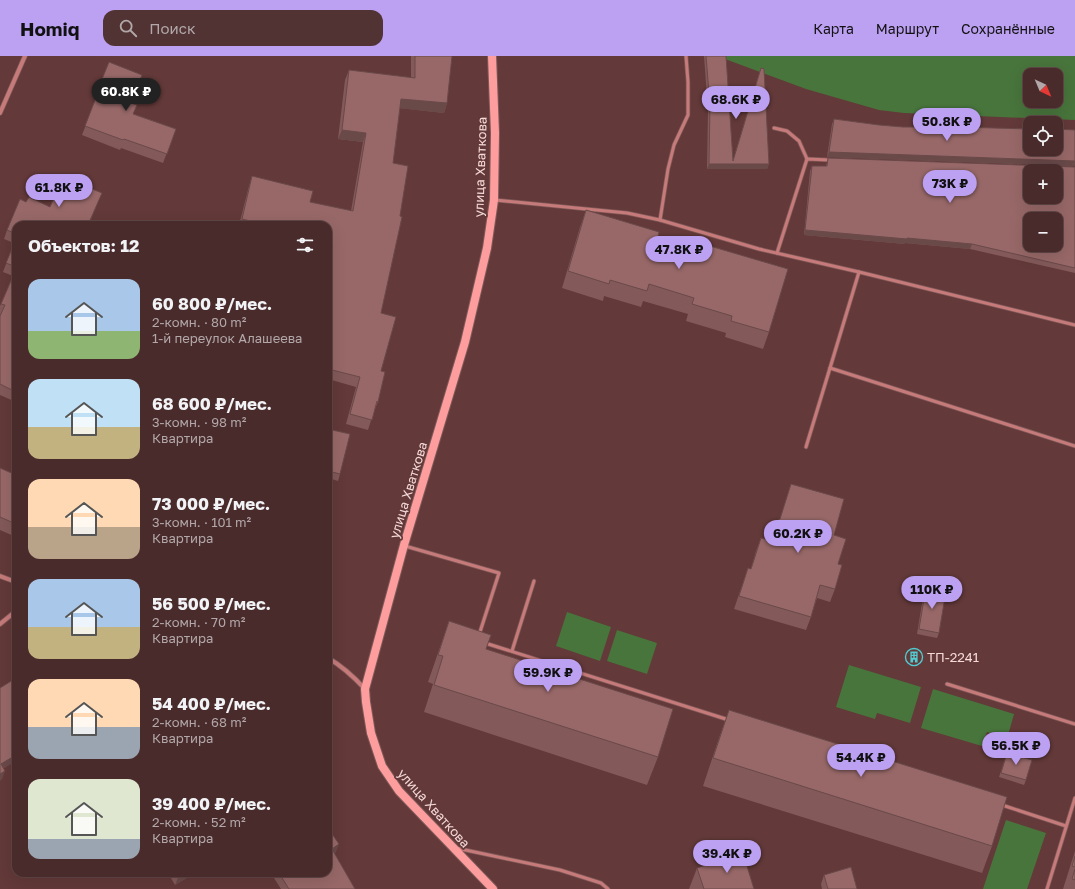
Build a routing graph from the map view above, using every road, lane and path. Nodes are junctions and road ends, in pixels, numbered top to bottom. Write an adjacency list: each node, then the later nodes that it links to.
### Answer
1 (25, 56): 4 (street)
2 (492, 56): 8 (main road, улица Хваткова)
3 (686, 56): 9 (lane)
4 (0, 113)
5 (774, 128): 6 (lane)
6 (807, 159): 7 (lane); 10 (lane)
7 (830, 160)
8 (494, 200): 9 (lane); 16 (main road, улица Хваткова)
9 (660, 220): 10 (lane)
10 (777, 253): 11 (lane)
11 (858, 272): 12 (lane); 13 (lane)
12 (1075, 325)
13 (830, 368): 14 (lane); 15 (lane)
14 (1075, 446)
15 (806, 447)
16 (404, 545): 22 (lane); 27 (main road, улица Хваткова)
17 (0, 576): 18 (street)
18 (12, 580)
19 (534, 581): 24 (lane)
20 (12, 614): 21 (street)
21 (0, 624)
22 (478, 641)
23 (484, 643): 24 (lane)
24 (512, 651): 28 (lane)
25 (332, 660): 27 (street)
26 (947, 684): 29 (lane)
27 (365, 689): 33 (main road, улица Хваткова)
28 (733, 721)
29 (1075, 724)
30 (1075, 798): 32 (lane)
31 (998, 804): 32 (lane)
32 (1066, 826): 36 (lane)
33 (453, 847): 34 (main road, улица Хваткова); 35 (lane)
34 (493, 889)
35 (608, 889)
36 (1047, 889)

